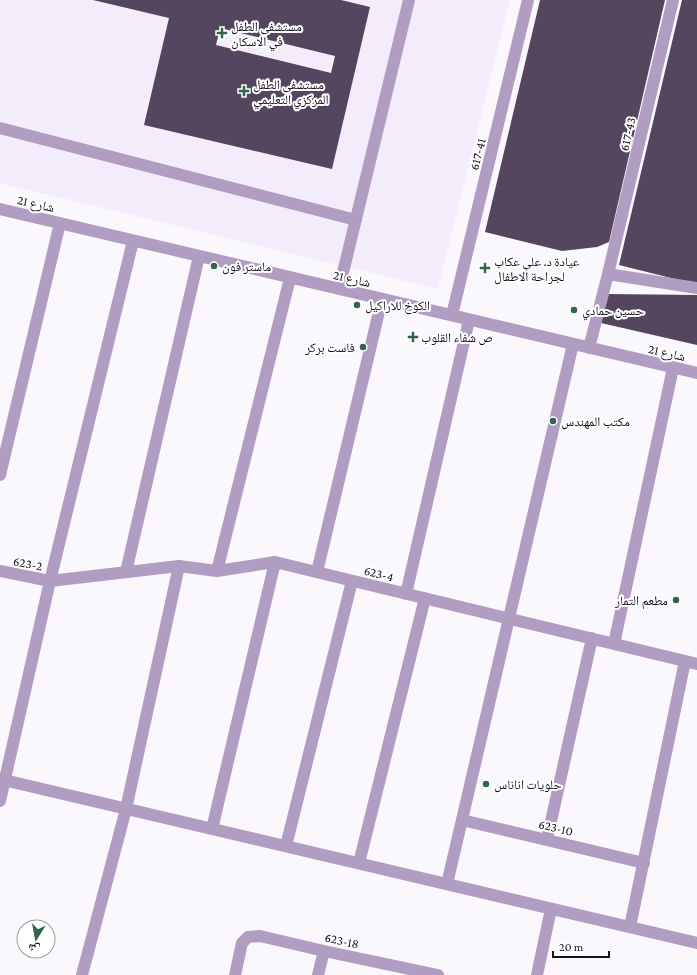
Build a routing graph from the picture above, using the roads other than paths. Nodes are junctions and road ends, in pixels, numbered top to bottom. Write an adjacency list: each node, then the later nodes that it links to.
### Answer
1 (409, 0): 6 (street)
2 (528, 0): 15 (street, 617-41)
3 (673, 0): 10 (street, 617-43)
4 (0, 128): 6 (street)
5 (0, 209): 7 (street, شارع 21)
6 (356, 220): 13 (street)
7 (60, 223): 8 (street, شارع 21); 21 (street)
8 (133, 241): 9 (street, شارع 21); 28 (street)
9 (199, 256): 11 (street, شارع 21); 26 (street)
10 (608, 274): 12 (street); 18 (street, 617-43)
11 (290, 278): 13 (street, شارع 21); 25 (street)
12 (697, 288)
13 (339, 289): 14 (street, شارع 21)
14 (382, 300): 15 (street, شارع 21); 27 (street)
15 (452, 315): 16 (street, شارع 21)
16 (469, 320): 17 (street, شارع 21); 30 (street)
17 (573, 344): 18 (street, شارع 21); 32 (street)
18 (589, 348): 19 (street, شارع 21)
19 (673, 368): 20 (street, شارع 21); 34 (street)
20 (697, 373)
21 (0, 474)
22 (275, 562): 25 (street, 623-4); 27 (street, 623-4); 41 (street)
23 (179, 566): 25 (street, 623-4); 26 (street, 623-4); 39 (street)
24 (0, 571): 28 (street, 623-2)
25 (217, 571)
26 (126, 572): 28 (street, 623-4)
27 (317, 572): 29 (street, 623-4)
28 (50, 581): 37 (street)
29 (352, 581): 30 (street, 623-4); 43 (street)
30 (406, 594): 31 (street, 623-4)
31 (425, 598): 32 (street, 623-4); 45 (street)
32 (509, 618): 33 (street, 623-4); 40 (street)
33 (592, 638): 34 (street, 623-4); 42 (street)
34 (614, 644): 35 (street, 623-4)
35 (685, 660): 36 (street, 623-4); 44 (street)
36 (697, 664)
37 (2, 779): 38 (street); 39 (street)
38 (0, 801)
39 (126, 809): 41 (street); 52 (street)
40 (462, 820): 42 (street, 623-10); 46 (street)
41 (212, 829): 43 (street)
42 (547, 840): 44 (street, 623-10)
43 (286, 846): 45 (street)
44 (644, 862): 48 (street)
45 (359, 863): 46 (street)
46 (447, 884): 47 (street)
47 (551, 908): 48 (street); 56 (street)
48 (630, 927): 49 (street)
49 (697, 943)
50 (324, 951): 51 (street, 623-18); 53 (street, 623-18); 54 (street)
51 (416, 973): 55 (street, 623-18)
52 (82, 975)
53 (235, 975)
54 (318, 975)
55 (438, 975)
56 (537, 975)

